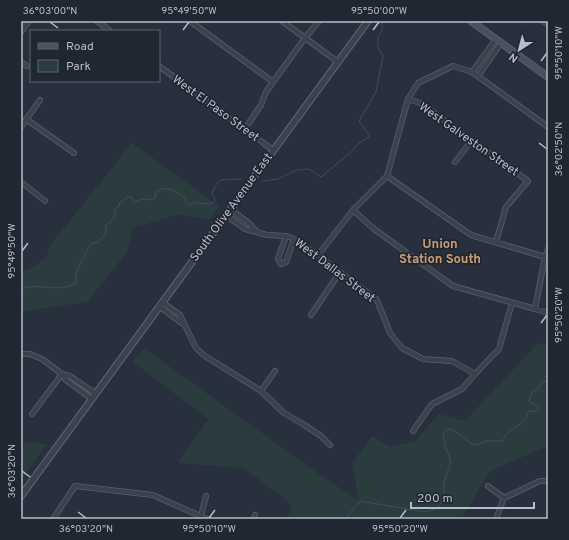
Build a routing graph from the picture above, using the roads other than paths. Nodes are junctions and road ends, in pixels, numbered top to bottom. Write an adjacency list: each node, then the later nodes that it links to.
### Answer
1 (29, 21): 11 (street)
2 (97, 21): 10 (street)
3 (190, 21): 21 (street)
4 (282, 21): 12 (street)
5 (319, 21): 12 (street)
6 (368, 21): 15 (street, South Olive Avenue East)
7 (471, 21): 13 (main road)
8 (543, 21): 9 (street)
9 (548, 25)
10 (109, 30)
11 (21, 32)
12 (305, 38): 15 (street); 21 (street)
13 (498, 41): 18 (street); 19 (street); 20 (main road)
14 (21, 62): 16 (street)
15 (338, 62): 29 (street, South Olive Avenue East)
16 (27, 66)
17 (160, 67): 27 (street, West El Paso Street)
18 (472, 72): 19 (street); 22 (street)
19 (478, 76): 26 (street)
20 (548, 77)
21 (273, 82): 27 (street)
22 (408, 99): 28 (street, West Galveston Street); 32 (street)
23 (40, 100): 24 (street)
24 (26, 119): 25 (street); 30 (street)
25 (21, 127)
26 (548, 127)
27 (244, 129): 29 (street, West El Paso Street)
28 (472, 140): 31 (street); 41 (street, West Galveston Street)
29 (273, 150): 35 (street, South Olive Avenue East)
30 (74, 153)
31 (455, 162)
32 (387, 176): 36 (street); 41 (street)
33 (21, 182): 34 (street)
34 (45, 201)
35 (230, 209): 37 (street, South Olive Avenue East); 38 (street)
36 (353, 210): 43 (street); 46 (street)
37 (226, 215): 38 (street, West Dallas Street); 47 (street, South Olive Avenue East)
38 (257, 232): 39 (street, West Dallas Street)
39 (286, 236): 40 (street, West Dallas Street); 40 (street)
40 (294, 239): 43 (street, West Dallas Street)
41 (496, 242): 44 (street)
42 (548, 249): 44 (street)
43 (318, 255): 45 (street, West Dallas Street)
44 (545, 257): 48 (street)
45 (340, 272): 50 (street); 54 (street, West Dallas Street)
46 (512, 303): 48 (street); 54 (street)
47 (160, 304): 55 (street); 56 (street, South Olive Avenue East)
48 (535, 309): 49 (street)
49 (548, 313)
50 (311, 315)
51 (21, 354): 53 (street)
52 (275, 371): 55 (street)
53 (62, 374): 56 (street); 57 (street)
54 (475, 374): 58 (street)
55 (260, 391): 59 (street)
56 (94, 397): 62 (street, South Olive Avenue East)
57 (32, 414)
58 (413, 431)
59 (330, 445)
60 (548, 481): 64 (street)
61 (488, 486): 64 (street)
62 (21, 496)
63 (206, 496): 65 (street)
64 (504, 498): 68 (street)
65 (201, 516): 66 (street); 67 (street)
66 (53, 519)
67 (207, 519)
68 (496, 519)

